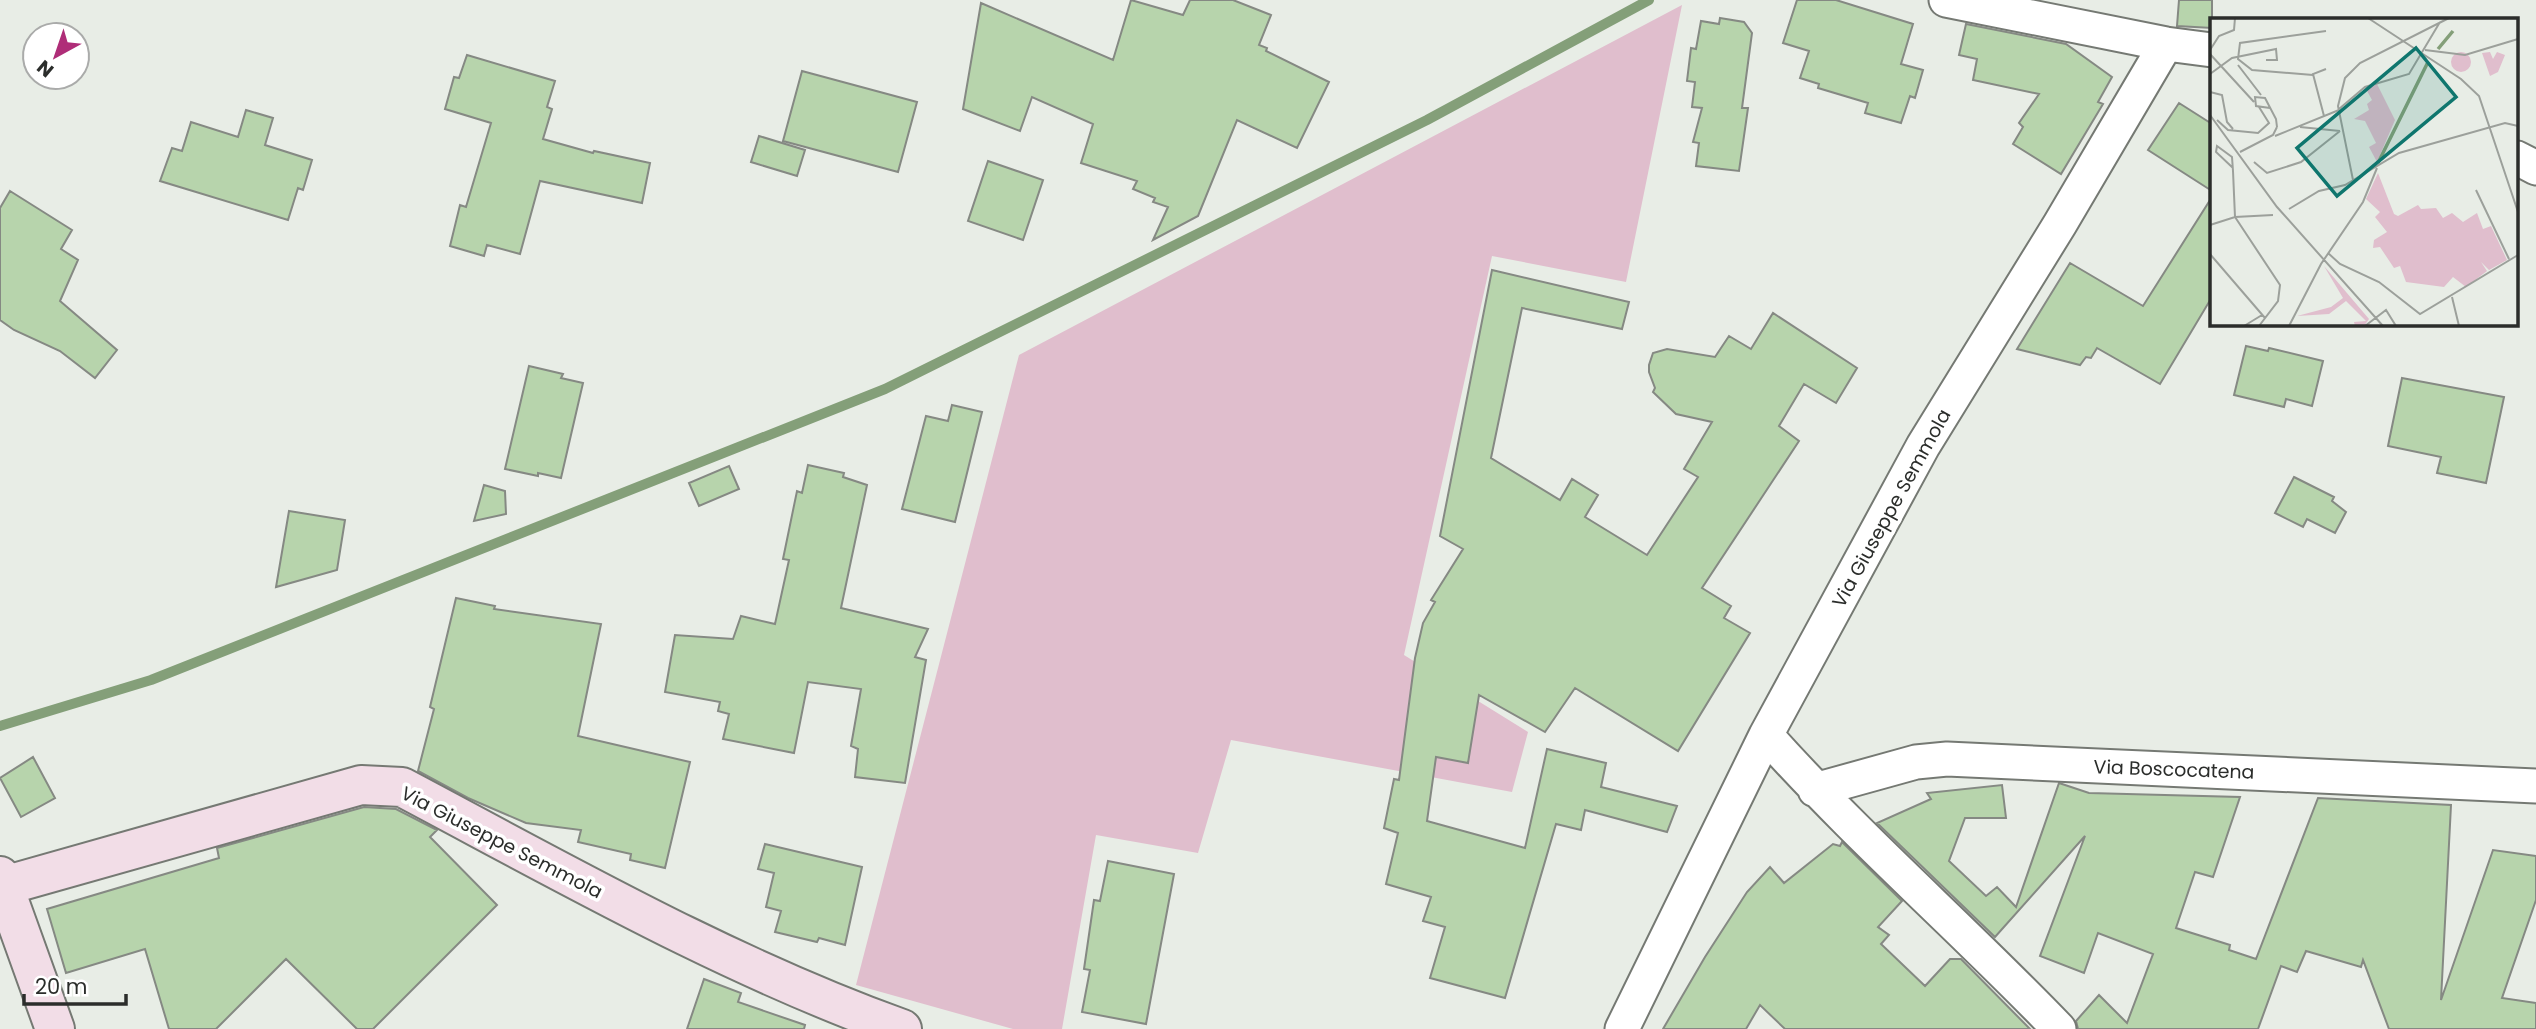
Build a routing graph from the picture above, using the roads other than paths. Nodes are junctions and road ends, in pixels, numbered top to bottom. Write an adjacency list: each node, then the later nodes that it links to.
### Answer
1 (1945, 0): 2 (street)
2 (2166, 44): 3 (street); 6 (street, Via Giuseppe Semmola)
3 (2210, 50)
4 (2518, 159): 5 (street)
5 (2536, 168)
6 (1766, 735): 8 (street); 12 (street, Via Giuseppe Semmola)
7 (2536, 786): 8 (street, Via Boscocatena)
8 (1815, 790): 13 (street)
9 (1, 883): 10 (street); 11 (street, Via Giuseppe Semmola)
10 (55, 1029)
11 (902, 1029)
12 (1622, 1029)
13 (2059, 1029)

